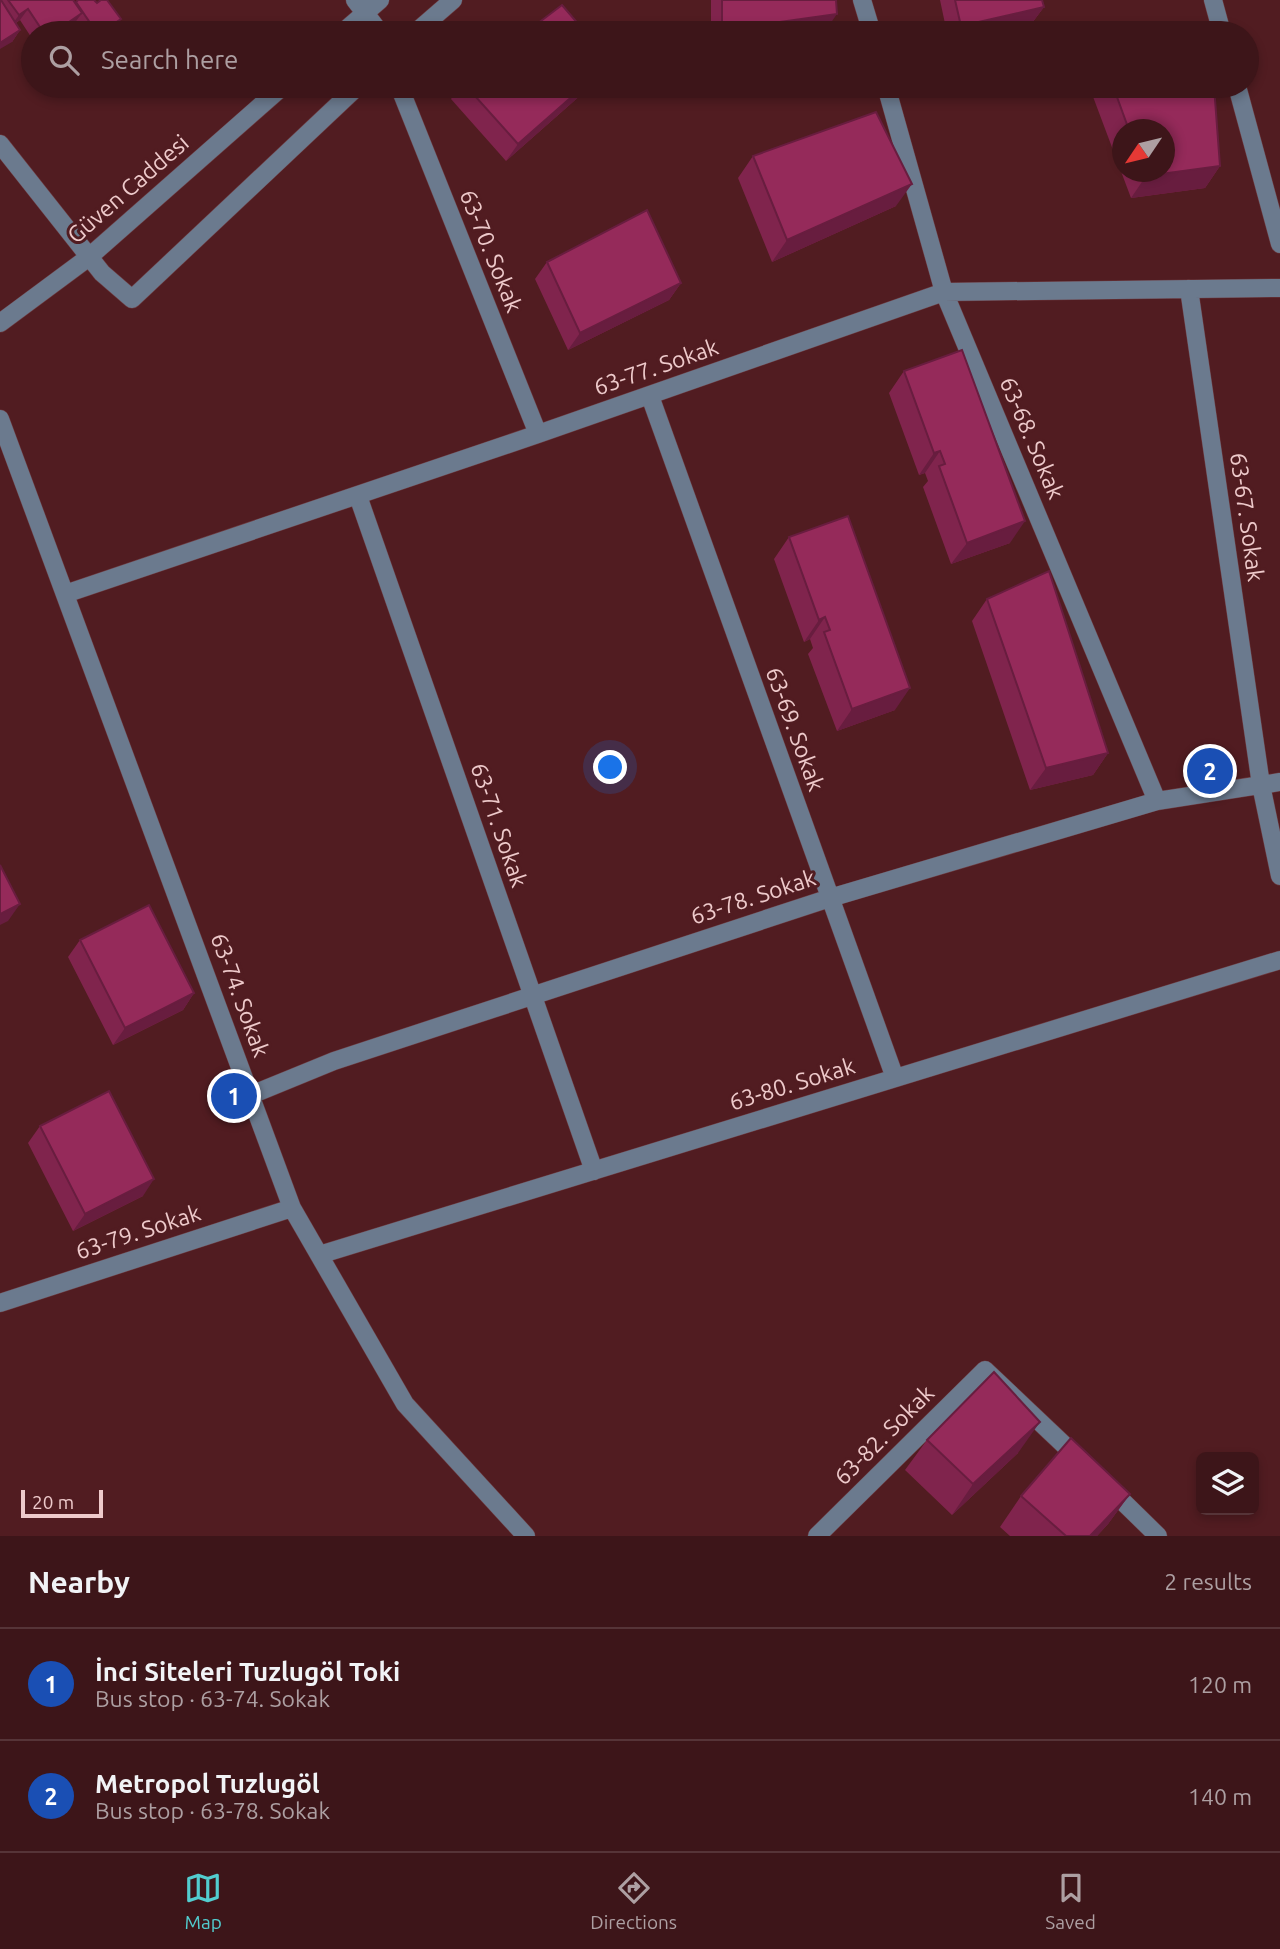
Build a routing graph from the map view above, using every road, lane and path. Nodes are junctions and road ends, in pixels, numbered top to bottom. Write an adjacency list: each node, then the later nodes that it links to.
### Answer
1 (380, 0): 5 (street)
2 (453, 0): 6 (street)
3 (862, 0): 7 (street)
4 (1213, 0): 8 (street)
5 (368, 18)
6 (429, 21)
7 (868, 21)
8 (1219, 21)
9 (269, 98): 16 (street, Güven Caddesi)
10 (345, 98): 16 (street)
11 (404, 98): 23 (street, 63-70. Sokak)
12 (889, 98): 19 (street, 63-68. Sokak)
13 (1240, 98): 15 (street)
14 (0, 144): 16 (street)
15 (1280, 244)
16 (89, 257): 20 (street, Güven Caddesi)
17 (1280, 288): 18 (street, 63-77. Sokak)
18 (1189, 289): 19 (street, 63-77. Sokak); 27 (street, 63-67. Sokak)
19 (944, 292): 21 (street, 63-77. Sokak); 28 (street, 63-68. Sokak)
20 (0, 323)
21 (650, 396): 23 (street, 63-77. Sokak); 30 (street, 63-69. Sokak)
22 (0, 419): 25 (street, 63-74. Sokak)
23 (538, 434): 24 (street, 63-77. Sokak)
24 (358, 496): 25 (street, 63-77. Sokak); 32 (street, 63-71. Sokak)
25 (65, 594): 34 (street, 63-74. Sokak)
26 (1280, 782): 27 (street, 63-78. Sokak)
27 (1261, 785): 28 (street, 63-78. Sokak); 29 (street, 63-67. Sokak)
28 (1157, 801): 30 (street, 63-78. Sokak)
29 (1280, 876)
30 (830, 898): 32 (street, 63-78. Sokak); 33 (street, 63-69. Sokak)
31 (1280, 960): 33 (street, 63-80. Sokak)
32 (532, 994): 34 (street, 63-78. Sokak); 35 (street, 63-71. Sokak)
33 (895, 1078): 35 (street, 63-80. Sokak)
34 (251, 1095): 36 (street, 63-74. Sokak)
35 (594, 1171): 37 (street, 63-80. Sokak)
36 (292, 1208): 37 (street, 63-74. Sokak); 38 (street, 63-79. Sokak)
37 (319, 1255): 39 (street, 63-74. Sokak)
38 (0, 1303)
39 (526, 1536)
40 (817, 1536): 41 (street, 63-82. Sokak)
41 (1158, 1536)

